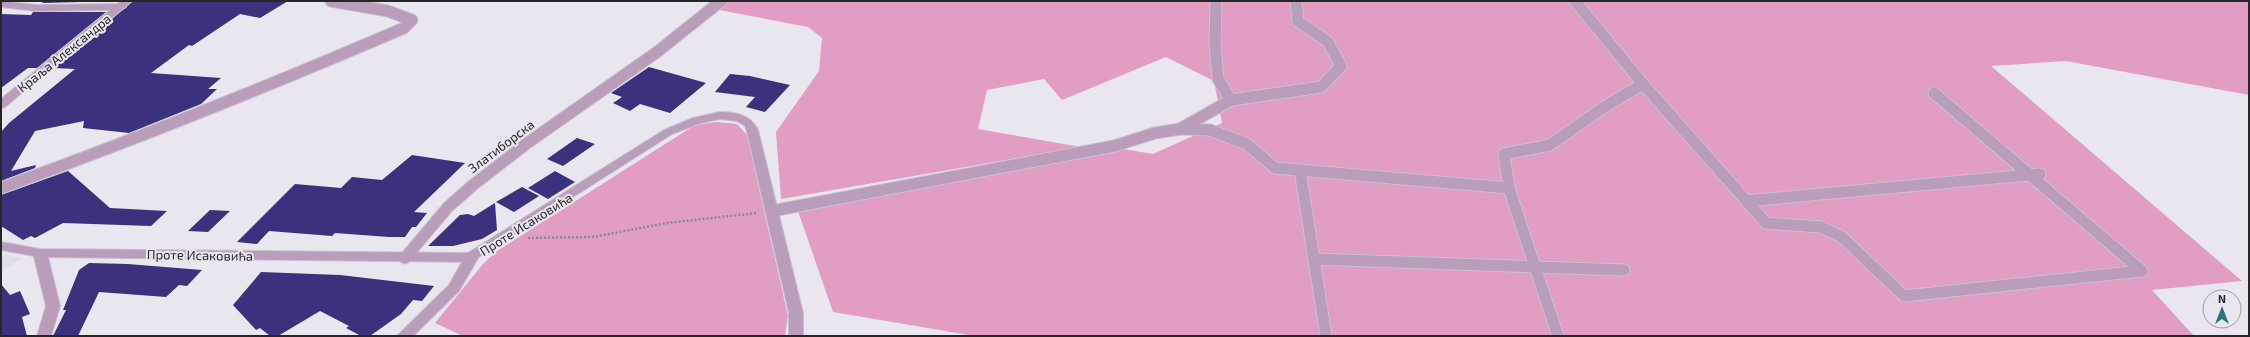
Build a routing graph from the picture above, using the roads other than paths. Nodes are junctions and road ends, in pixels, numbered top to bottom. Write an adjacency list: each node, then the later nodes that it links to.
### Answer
1 (331, 1): 15 (lane)
2 (721, 1): 21 (lane, Златиборска)
3 (1216, 1): 10 (lane)
4 (1296, 1): 10 (lane)
5 (1575, 1): 8 (lane)
6 (1, 4): 7 (street)
7 (124, 4): 11 (street, Краља Александра)
8 (1643, 84): 16 (lane); 17 (lane)
9 (1934, 93): 14 (lane)
10 (1231, 100): 12 (lane)
11 (1, 105)
12 (1180, 129): 13 (lane); 18 (lane)
13 (1300, 170): 16 (lane); 23 (lane)
14 (2035, 175): 17 (lane); 17 (lane)
15 (1, 188)
16 (1509, 188): 24 (lane)
17 (1746, 201)
18 (772, 211): 22 (street, Проте Исаковића); 28 (street, Проте Исаковића)
19 (1, 246): 20 (street)
20 (40, 253): 21 (street, Проте Исаковића); 26 (street)
21 (405, 258): 22 (street, Проте Исаковића)
22 (471, 258): 27 (street)
23 (1314, 259): 24 (lane); 29 (lane)
24 (1535, 268): 25 (lane); 30 (lane)
25 (1624, 270)
26 (44, 336)
27 (404, 336)
28 (796, 336)
29 (1326, 336)
30 (1558, 336)

